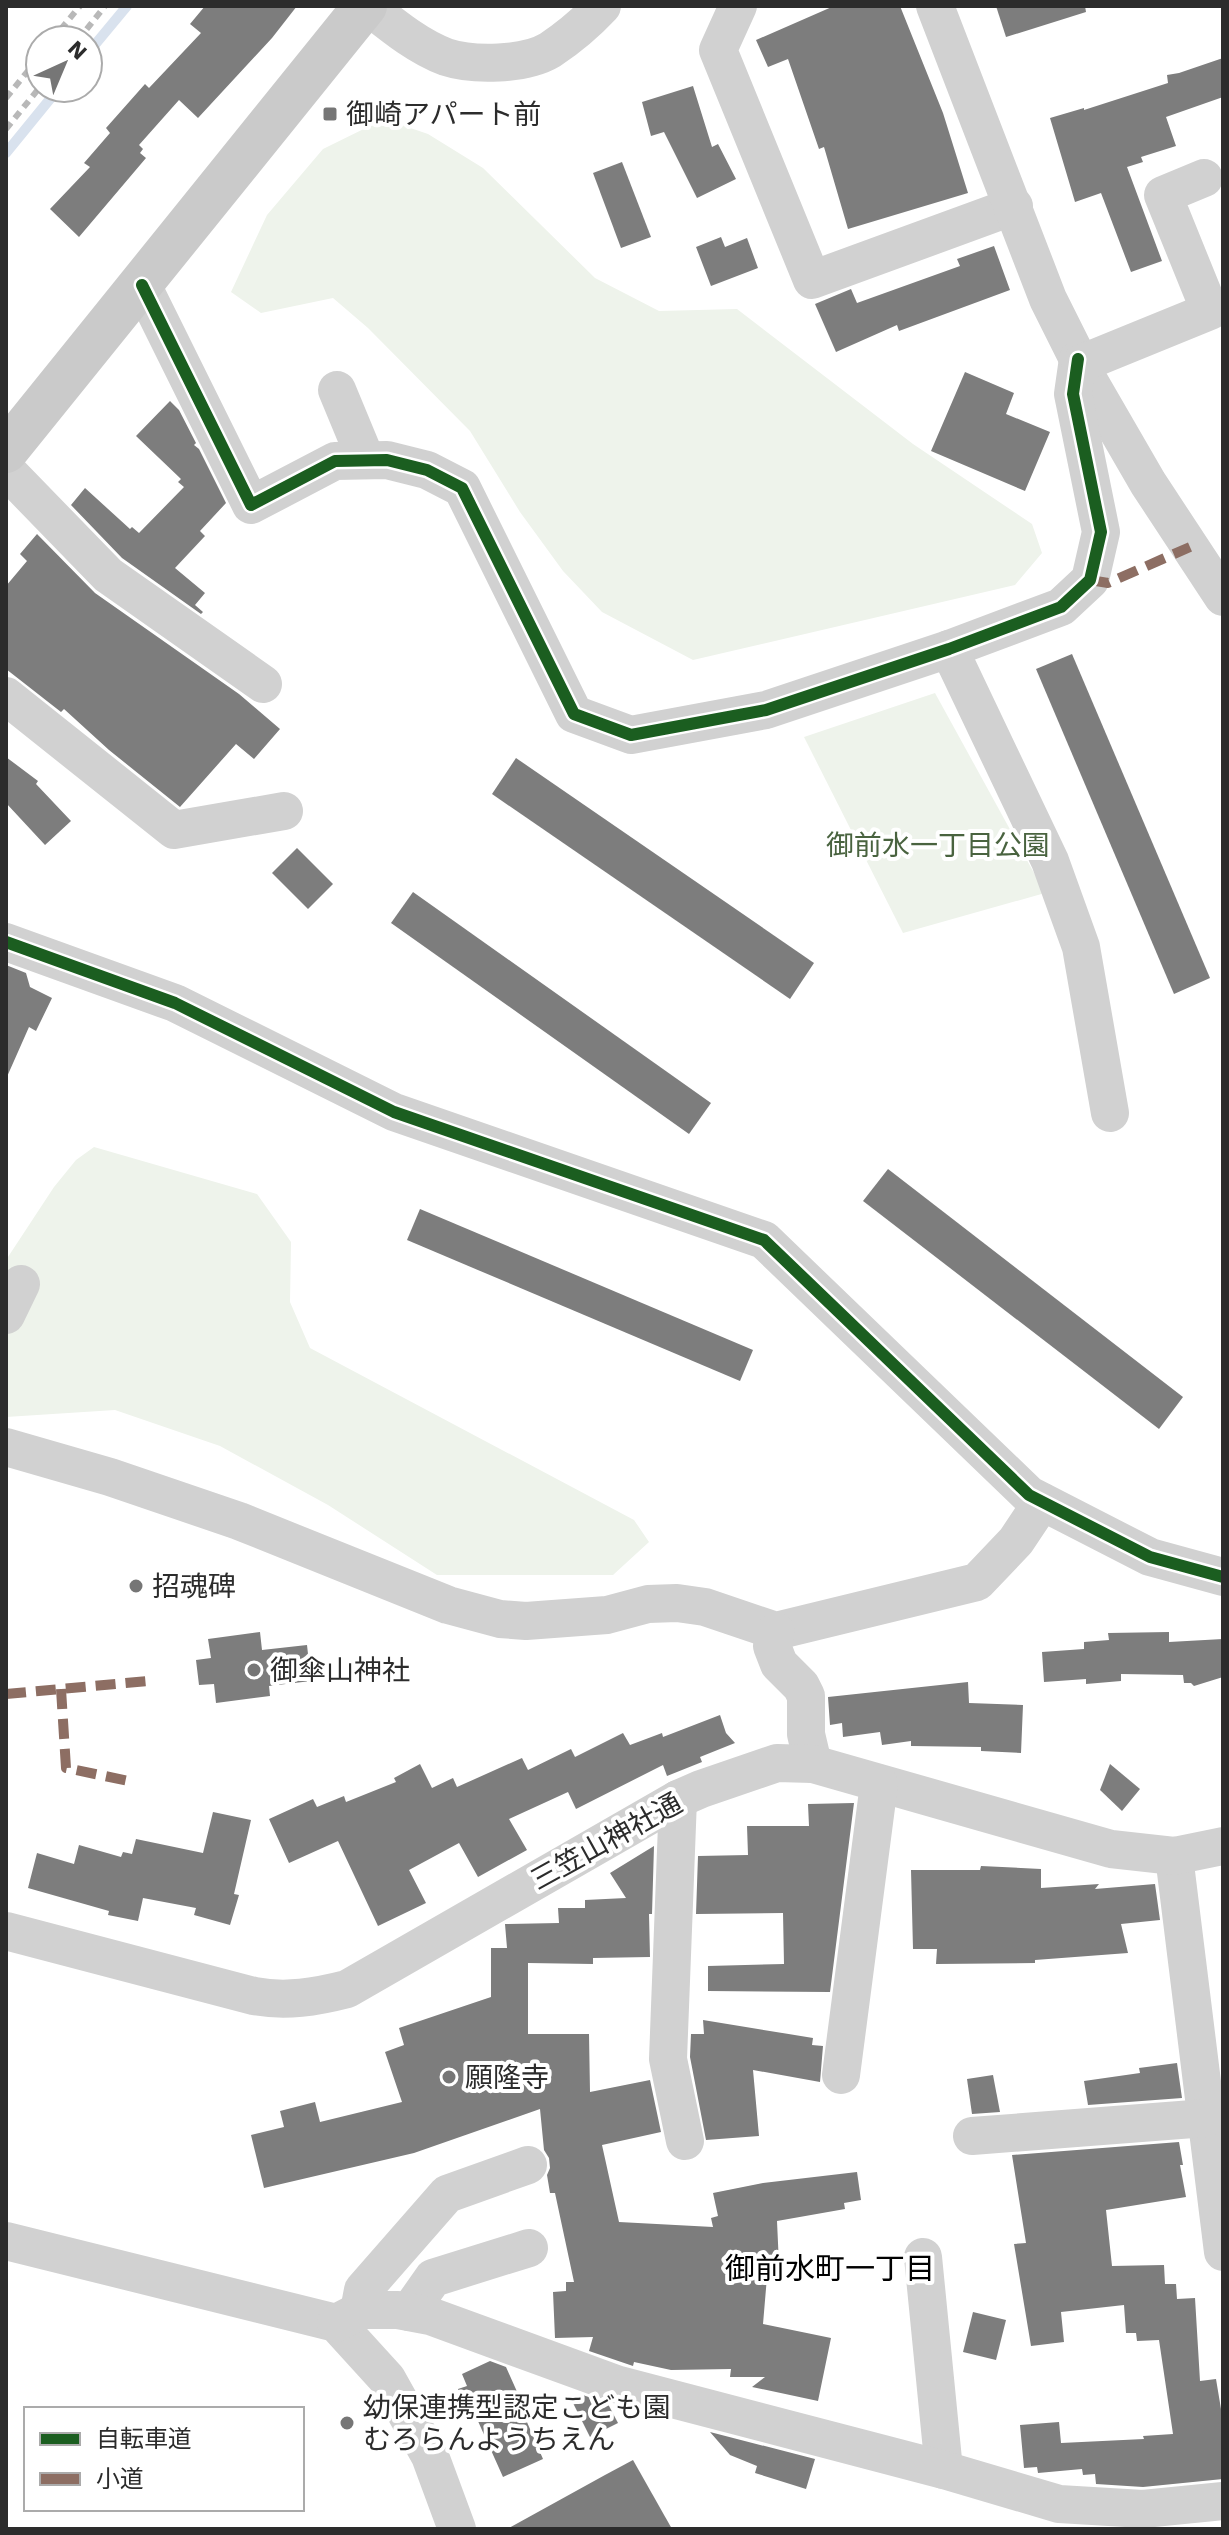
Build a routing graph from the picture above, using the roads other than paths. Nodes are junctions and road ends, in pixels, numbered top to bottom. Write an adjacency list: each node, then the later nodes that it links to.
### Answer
1 (367, 6): 2 (street); 7 (street)
2 (602, 6)
3 (738, 6): 6 (street)
4 (935, 6): 6 (street)
5 (1204, 178): 8 (street)
6 (1014, 206): 8 (street)
7 (142, 285): 10 (street); 11 (street)
8 (1079, 362): 13 (street); 14 (street)
9 (337, 390): 11 (street)
10 (6, 451)
11 (366, 460): 14 (street)
12 (6, 470): 15 (street)
13 (1223, 597)
14 (949, 649): 19 (street)
15 (263, 684)
16 (6, 696): 17 (street)
17 (284, 811)
18 (6, 942): 21 (street)
19 (1110, 1113)
20 (6, 1447): 23 (street)
21 (1042, 1502): 22 (street); 23 (street)
22 (1223, 1577)
23 (776, 1631): 24 (street)
24 (813, 1764): 25 (street, 三笠山神社通); 26 (street, 三笠山神社通)
25 (879, 1784): 28 (street, 三笠山神社通); 30 (street)
26 (678, 1799): 29 (street, 三笠山神社通); 33 (street)
27 (1223, 1846): 28 (street, 三笠山神社通)
28 (1174, 1856): 31 (street)
29 (6, 1931)
30 (841, 2075)
31 (1206, 2118): 32 (street); 35 (street)
32 (972, 2136)
33 (685, 2141)
34 (528, 2165): 41 (street)
35 (1220, 2204): 38 (street)
36 (6, 2241): 41 (street)
37 (529, 2248): 40 (street)
38 (1223, 2252)
39 (923, 2257): 42 (street)
40 (409, 2312): 41 (street); 42 (street)
41 (348, 2317): 45 (street)
42 (944, 2470): 44 (street)
43 (1223, 2501): 44 (street)
44 (1061, 2516)
45 (457, 2529)

